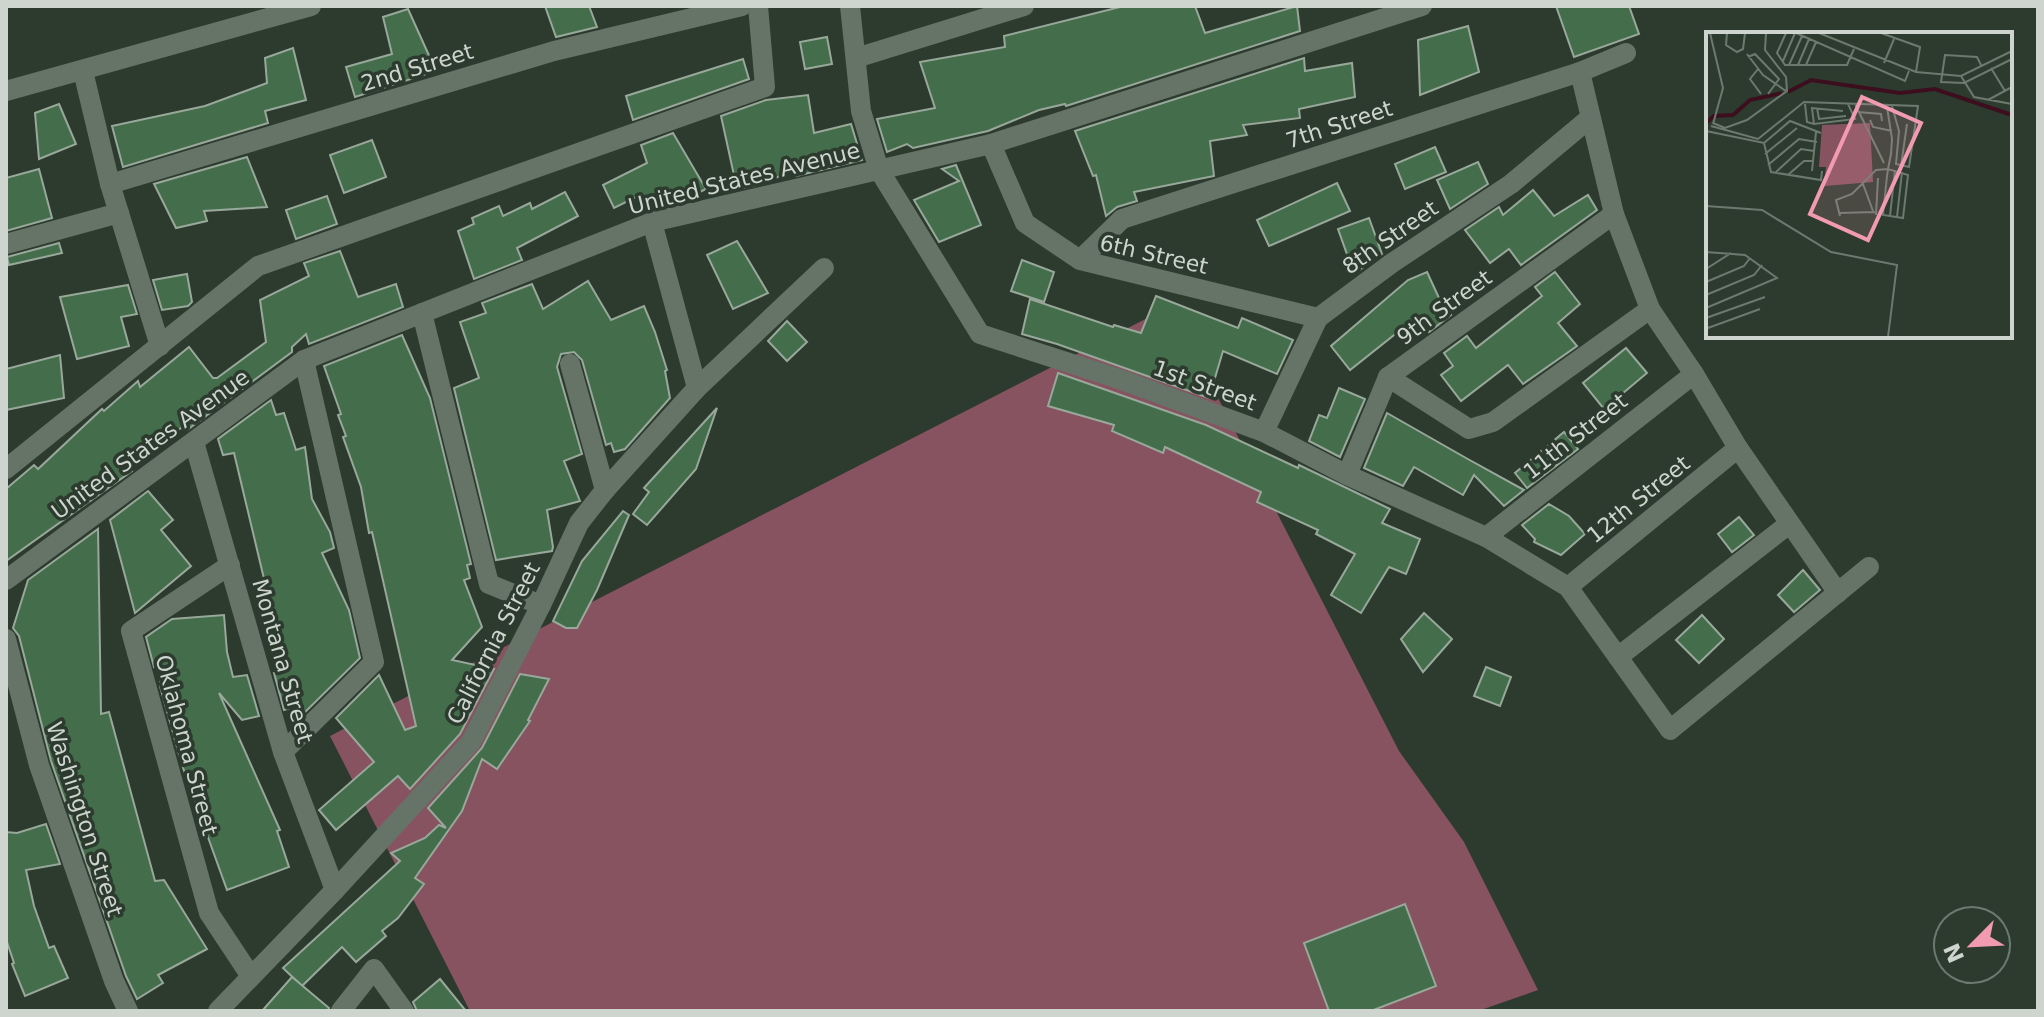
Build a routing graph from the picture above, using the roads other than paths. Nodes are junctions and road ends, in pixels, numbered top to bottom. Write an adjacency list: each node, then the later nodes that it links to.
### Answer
1 (311, 6): 9 (street)
2 (742, 6): 15 (street, 2nd Street)
3 (758, 6): 25 (street)
4 (850, 6): 8 (street, 1st Street)
5 (1024, 6): 8 (street)
6 (1422, 6): 13 (street, United States Avenue)
7 (1626, 53): 10 (street, 7th Street)
8 (856, 58): 14 (street, 1st Street)
9 (83, 71): 11 (street); 15 (street)
10 (1580, 72): 12 (street); 20 (street, 7th Street)
11 (6, 91)
12 (1590, 118): 17 (street); 24 (street, 8th Street)
13 (991, 144): 14 (street, United States Avenue); 20 (street, 6th Street)
14 (879, 170): 18 (street, United States Avenue); 31 (street, 1st Street)
15 (110, 184): 16 (street)
16 (119, 213): 19 (street); 25 (street)
17 (1614, 214): 22 (street); 29 (street, 9th Street)
18 (652, 222): 23 (street, United States Avenue); 30 (street)
19 (6, 244)
20 (1080, 260): 24 (street, 6th Street)
21 (824, 268): 30 (street, California Street)
22 (1650, 309): 28 (street); 29 (street)
23 (422, 313): 26 (street, United States Avenue); 44 (street)
24 (1318, 318): 31 (street, 8th Street)
25 (160, 346): 34 (street)
26 (304, 360): 32 (street, United States Avenue); 47 (street)
27 (570, 364): 36 (street)
28 (1694, 374): 33 (street); 38 (street, 11th Street)
29 (1388, 377): 35 (street)
30 (697, 388): 36 (street, California Street)
31 (1264, 432): 35 (street, 1st Street)
32 (194, 442): 39 (street, Montana Street); 41 (street, United States Avenue)
33 (1738, 448): 37 (street); 42 (street, 12th Street)
34 (6, 469)
35 (1347, 475): 38 (street, 1st Street)
36 (605, 490): 44 (street, California Street)
37 (1789, 524): 43 (street); 46 (street)
38 (1486, 537): 42 (street, 1st Street)
39 (230, 565): 47 (street, Montana Street); 49 (street, Oklahoma Street)
40 (1869, 567): 43 (street)
41 (6, 580)
42 (1568, 587): 46 (street, 1st Street)
43 (1838, 593): 46 (street, 1st Street)
44 (541, 605): 48 (street, California Street)
45 (6, 639): 50 (street, Washington Street)
46 (1618, 657)
47 (283, 752): 48 (street, Montana Street)
48 (335, 890): 49 (street, California Street)
49 (250, 975): 51 (street, California Street)
50 (128, 1011)
51 (218, 1011)
52 (341, 1011): 53 (street)
53 (404, 1011)

